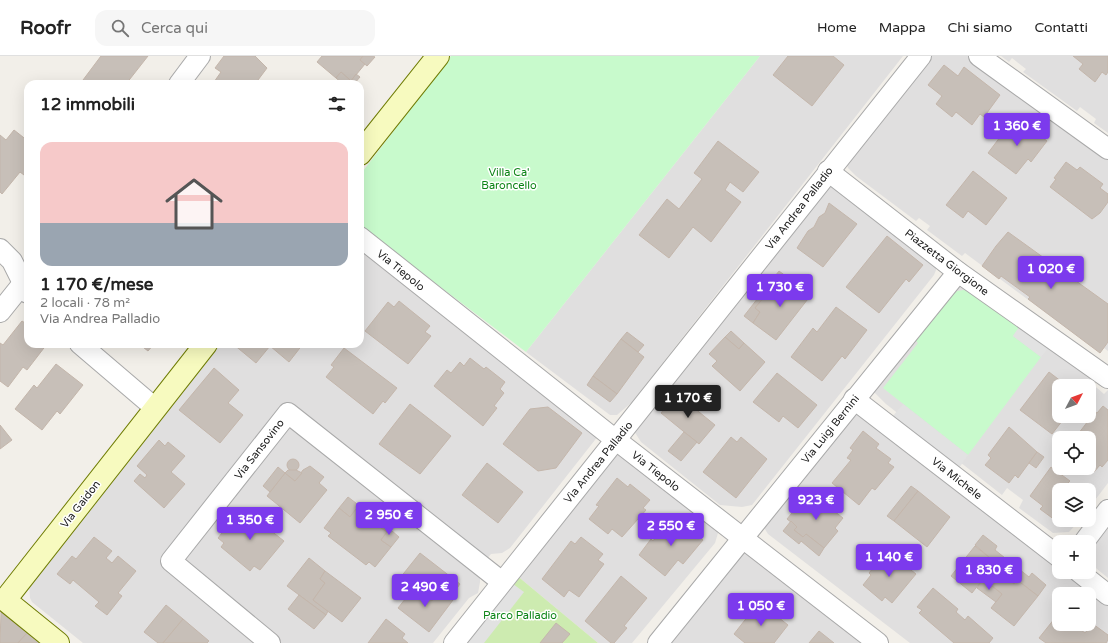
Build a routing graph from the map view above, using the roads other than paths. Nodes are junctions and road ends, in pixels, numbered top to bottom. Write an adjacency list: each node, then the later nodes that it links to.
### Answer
1 (200, 56): 5 (street)
2 (438, 56): 6 (street)
3 (920, 56): 8 (street, Via Andrea Palladio)
4 (979, 56): 7 (street)
5 (182, 80)
6 (364, 149)
7 (1108, 149)
8 (828, 171): 11 (street, Piazzetta Giorgione); 20 (street, Via Andrea Palladio)
9 (364, 240): 20 (street, Via Tiepolo)
10 (0, 249): 12 (street)
11 (958, 272): 17 (street, Piazzetta Giorgione); 18 (street, Via Luigi Bernini)
12 (24, 281)
13 (24, 286): 14 (street)
14 (0, 312)
15 (85, 348): 19 (street)
16 (203, 348): 19 (street, Via Gaidon)
17 (1108, 378)
18 (854, 399): 23 (street, Via Luigi Bernini); 24 (street, Via Michele)
19 (155, 408): 28 (street, Via Gaidon)
20 (616, 440): 23 (street, Via Tiepolo); 26 (street, Via Andrea Palladio)
21 (1108, 510): 22 (street)
22 (1089, 535)
23 (742, 538): 32 (street, Via Luigi Bernini); 33 (street, Via Tiepolo)
24 (1052, 552)
25 (1088, 579): 27 (street)
26 (502, 582): 30 (street, Via Sansovino); 31 (street, Via Andrea Palladio)
27 (1108, 595)
28 (2, 603): 29 (street)
29 (58, 643)
30 (270, 643)
31 (454, 643)
32 (658, 643)
33 (878, 643)

